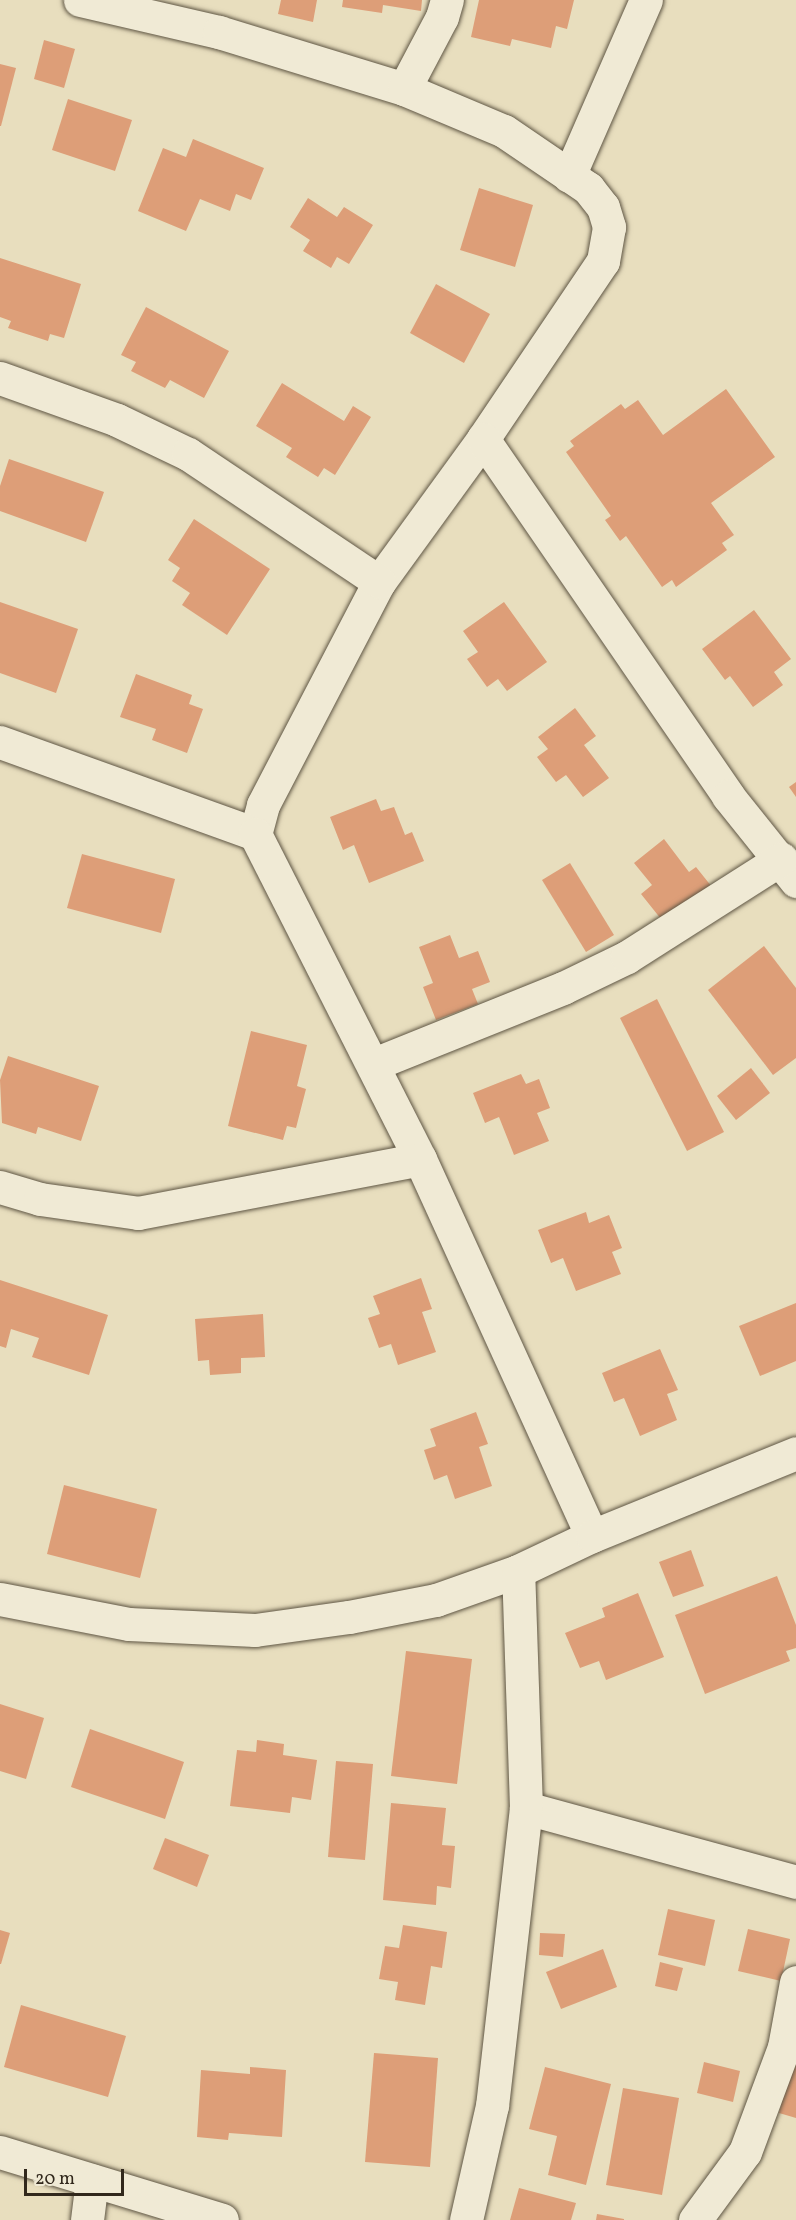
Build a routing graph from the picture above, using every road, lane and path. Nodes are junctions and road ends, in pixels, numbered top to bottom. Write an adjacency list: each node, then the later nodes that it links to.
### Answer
1 (81, 0): 4 (street)
2 (447, 0): 4 (street)
3 (646, 0): 5 (street)
4 (404, 89): 5 (street)
5 (569, 176): 7 (street)
6 (0, 378): 8 (street)
7 (483, 439): 8 (street); 11 (street)
8 (379, 582): 10 (street)
9 (0, 742): 10 (street)
10 (255, 834): 12 (street)
11 (788, 870): 12 (street)
12 (374, 1064): 13 (street)
13 (420, 1159): 14 (street); 16 (street)
14 (0, 1187)
15 (796, 1453): 16 (street)
16 (592, 1536): 17 (street)
17 (518, 1571): 18 (street); 19 (street)
18 (0, 1599)
19 (526, 1808): 20 (street); 26 (street)
20 (796, 1882)
21 (796, 1982): 27 (street)
22 (0, 2152): 23 (street)
23 (92, 2180): 24 (street); 25 (street)
24 (87, 2220)
25 (222, 2220)
26 (466, 2220)
27 (695, 2220)

